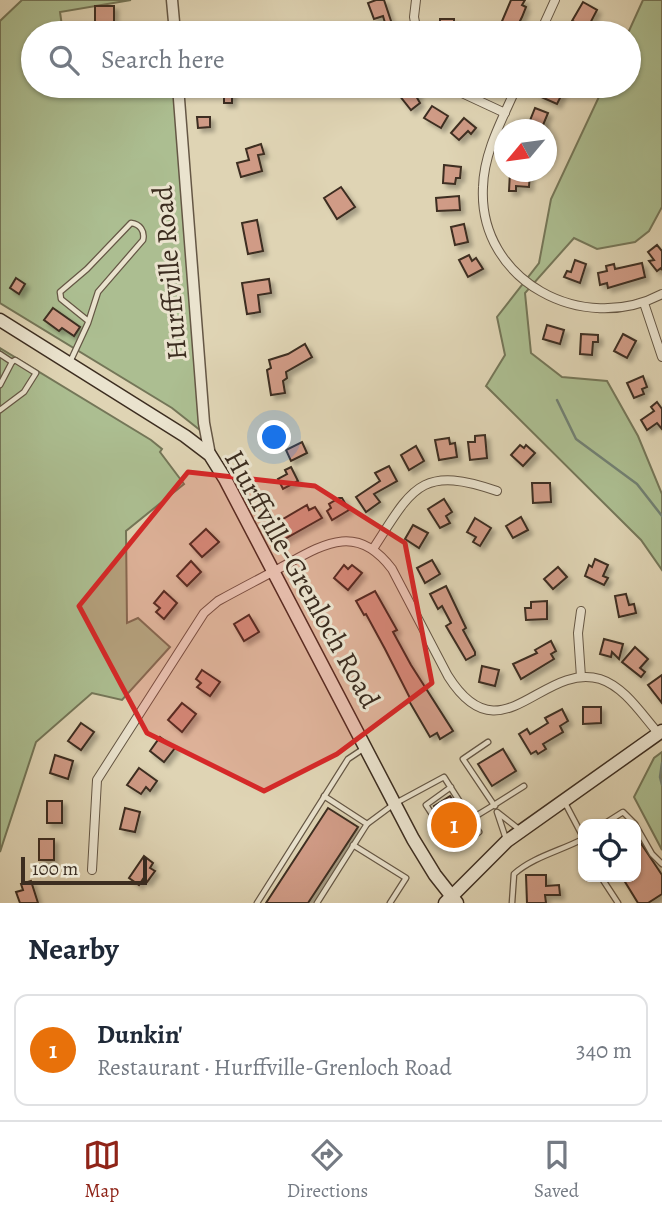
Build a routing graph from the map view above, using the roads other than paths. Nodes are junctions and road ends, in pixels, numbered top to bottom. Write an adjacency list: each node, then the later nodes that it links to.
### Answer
1 (172, 0): 4 (street)
2 (416, 0): 5 (street)
3 (555, 0): 6 (street)
4 (173, 21)
5 (415, 21)
6 (545, 21)
7 (179, 98): 21 (street, Hurffville Road)
8 (473, 98): 10 (street)
9 (512, 98): 10 (street)
10 (505, 113): 12 (street)
11 (662, 294): 12 (street)
12 (644, 303): 16 (street)
13 (0, 320): 18 (main road, Hurffville-Grenloch Road)
14 (87, 320): 14 (lane); 18 (lane)
15 (0, 354): 17 (lane)
16 (662, 358)
17 (12, 362): 19 (lane); 20 (lane)
18 (70, 362): 21 (main road, Hurffville-Grenloch Road)
19 (0, 385)
20 (0, 410)
21 (210, 455): 24 (main road, Hurffville-Grenloch Road)
22 (496, 491): 23 (street)
23 (373, 549): 24 (street); 26 (street)
24 (273, 571): 29 (main road, Hurffville-Grenloch Road); 48 (street)
25 (581, 611): 26 (street)
26 (581, 677): 27 (street)
27 (660, 733): 33 (main road)
28 (488, 742): 35 (lane)
29 (365, 748): 32 (lane); 34 (main road, Hurffville-Grenloch Road)
30 (524, 786): 35 (lane)
31 (451, 787): 34 (lane); 37 (lane); 37 (lane)
32 (324, 796): 40 (lane); 51 (lane)
33 (563, 800): 41 (lane); 42 (main road)
34 (394, 804): 40 (lane); 50 (main road, Hurffville-Grenloch Road)
35 (494, 805): 36 (lane); 37 (lane)
36 (497, 812): 42 (lane); 44 (lane)
37 (471, 818)
38 (612, 819): 39 (lane)
39 (629, 819)
40 (367, 824): 46 (lane)
41 (578, 828)
42 (521, 830): 44 (main road)
43 (641, 836): 47 (lane)
44 (507, 841): 50 (main road)
45 (578, 841): 54 (lane)
46 (353, 845): 52 (lane); 53 (lane)
47 (662, 864)
48 (92, 870)
49 (604, 882): 55 (lane)
50 (451, 901)
51 (257, 903)
52 (317, 903)
53 (390, 903)
54 (512, 903)
55 (618, 903)

